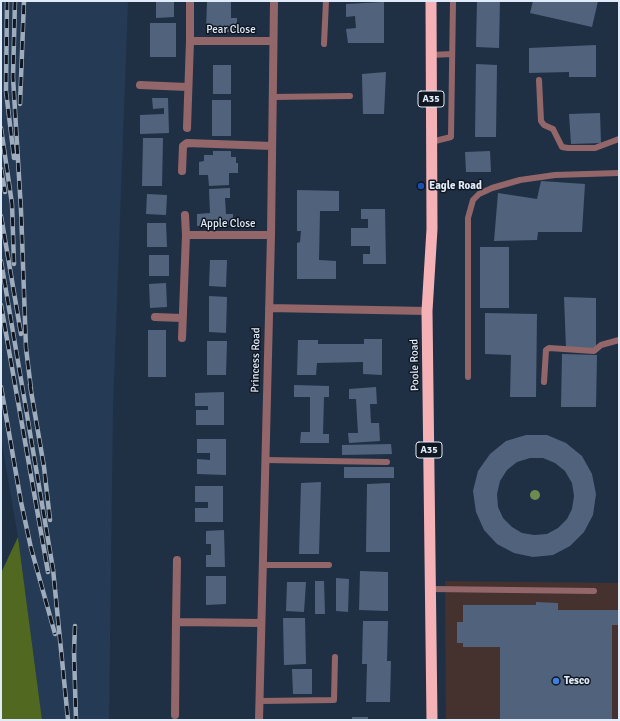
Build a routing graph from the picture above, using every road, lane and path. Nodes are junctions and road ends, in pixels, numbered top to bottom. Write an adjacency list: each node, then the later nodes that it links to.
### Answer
1 (190, 1): 6 (street)
2 (274, 1): 7 (street, Princess Road)
3 (326, 1): 8 (lane)
4 (453, 1): 9 (lane)
5 (432, 4): 10 (highway, Poole Road / A35)
6 (190, 41): 7 (street, Pear Close); 13 (street)
7 (273, 41): 15 (street, Princess Road)
8 (324, 44)
9 (452, 54): 10 (lane); 18 (lane)
10 (431, 55): 18 (highway, Poole Road / A35)
11 (539, 80): 17 (lane)
12 (140, 85): 13 (street)
13 (187, 87): 16 (street)
14 (350, 96): 15 (lane)
15 (273, 97): 19 (street, Princess Road)
16 (187, 128)
17 (619, 139)
18 (431, 142): 26 (highway, Poole Road / A35)
19 (272, 146): 20 (street); 24 (street, Princess Road)
20 (182, 171)
21 (619, 173): 31 (lane)
22 (185, 214): 23 (street, Apple Close)
23 (186, 234): 24 (street, Apple Close); 28 (street, Apple Close)
24 (271, 235): 25 (street, Princess Road)
25 (269, 308): 26 (street); 33 (street, Princess Road)
26 (427, 311): 38 (highway, Poole Road / A35)
27 (155, 317): 28 (street)
28 (182, 318): 29 (street, Apple Close)
29 (182, 338)
30 (619, 340): 32 (lane)
31 (468, 377)
32 (544, 382)
33 (265, 460): 34 (lane); 36 (street, Princess Road)
34 (387, 462)
35 (176, 560): 40 (street)
36 (262, 565): 37 (lane); 41 (street, Princess Road)
37 (329, 565)
38 (430, 589): 39 (lane); 46 (highway, Poole Road / A35)
39 (594, 591)
40 (176, 622): 41 (street); 44 (street)
41 (261, 623): 43 (street, Princess Road)
42 (335, 657): 43 (lane)
43 (260, 701): 45 (street, Princess Road)
44 (175, 715)
45 (259, 720)
46 (432, 720)

